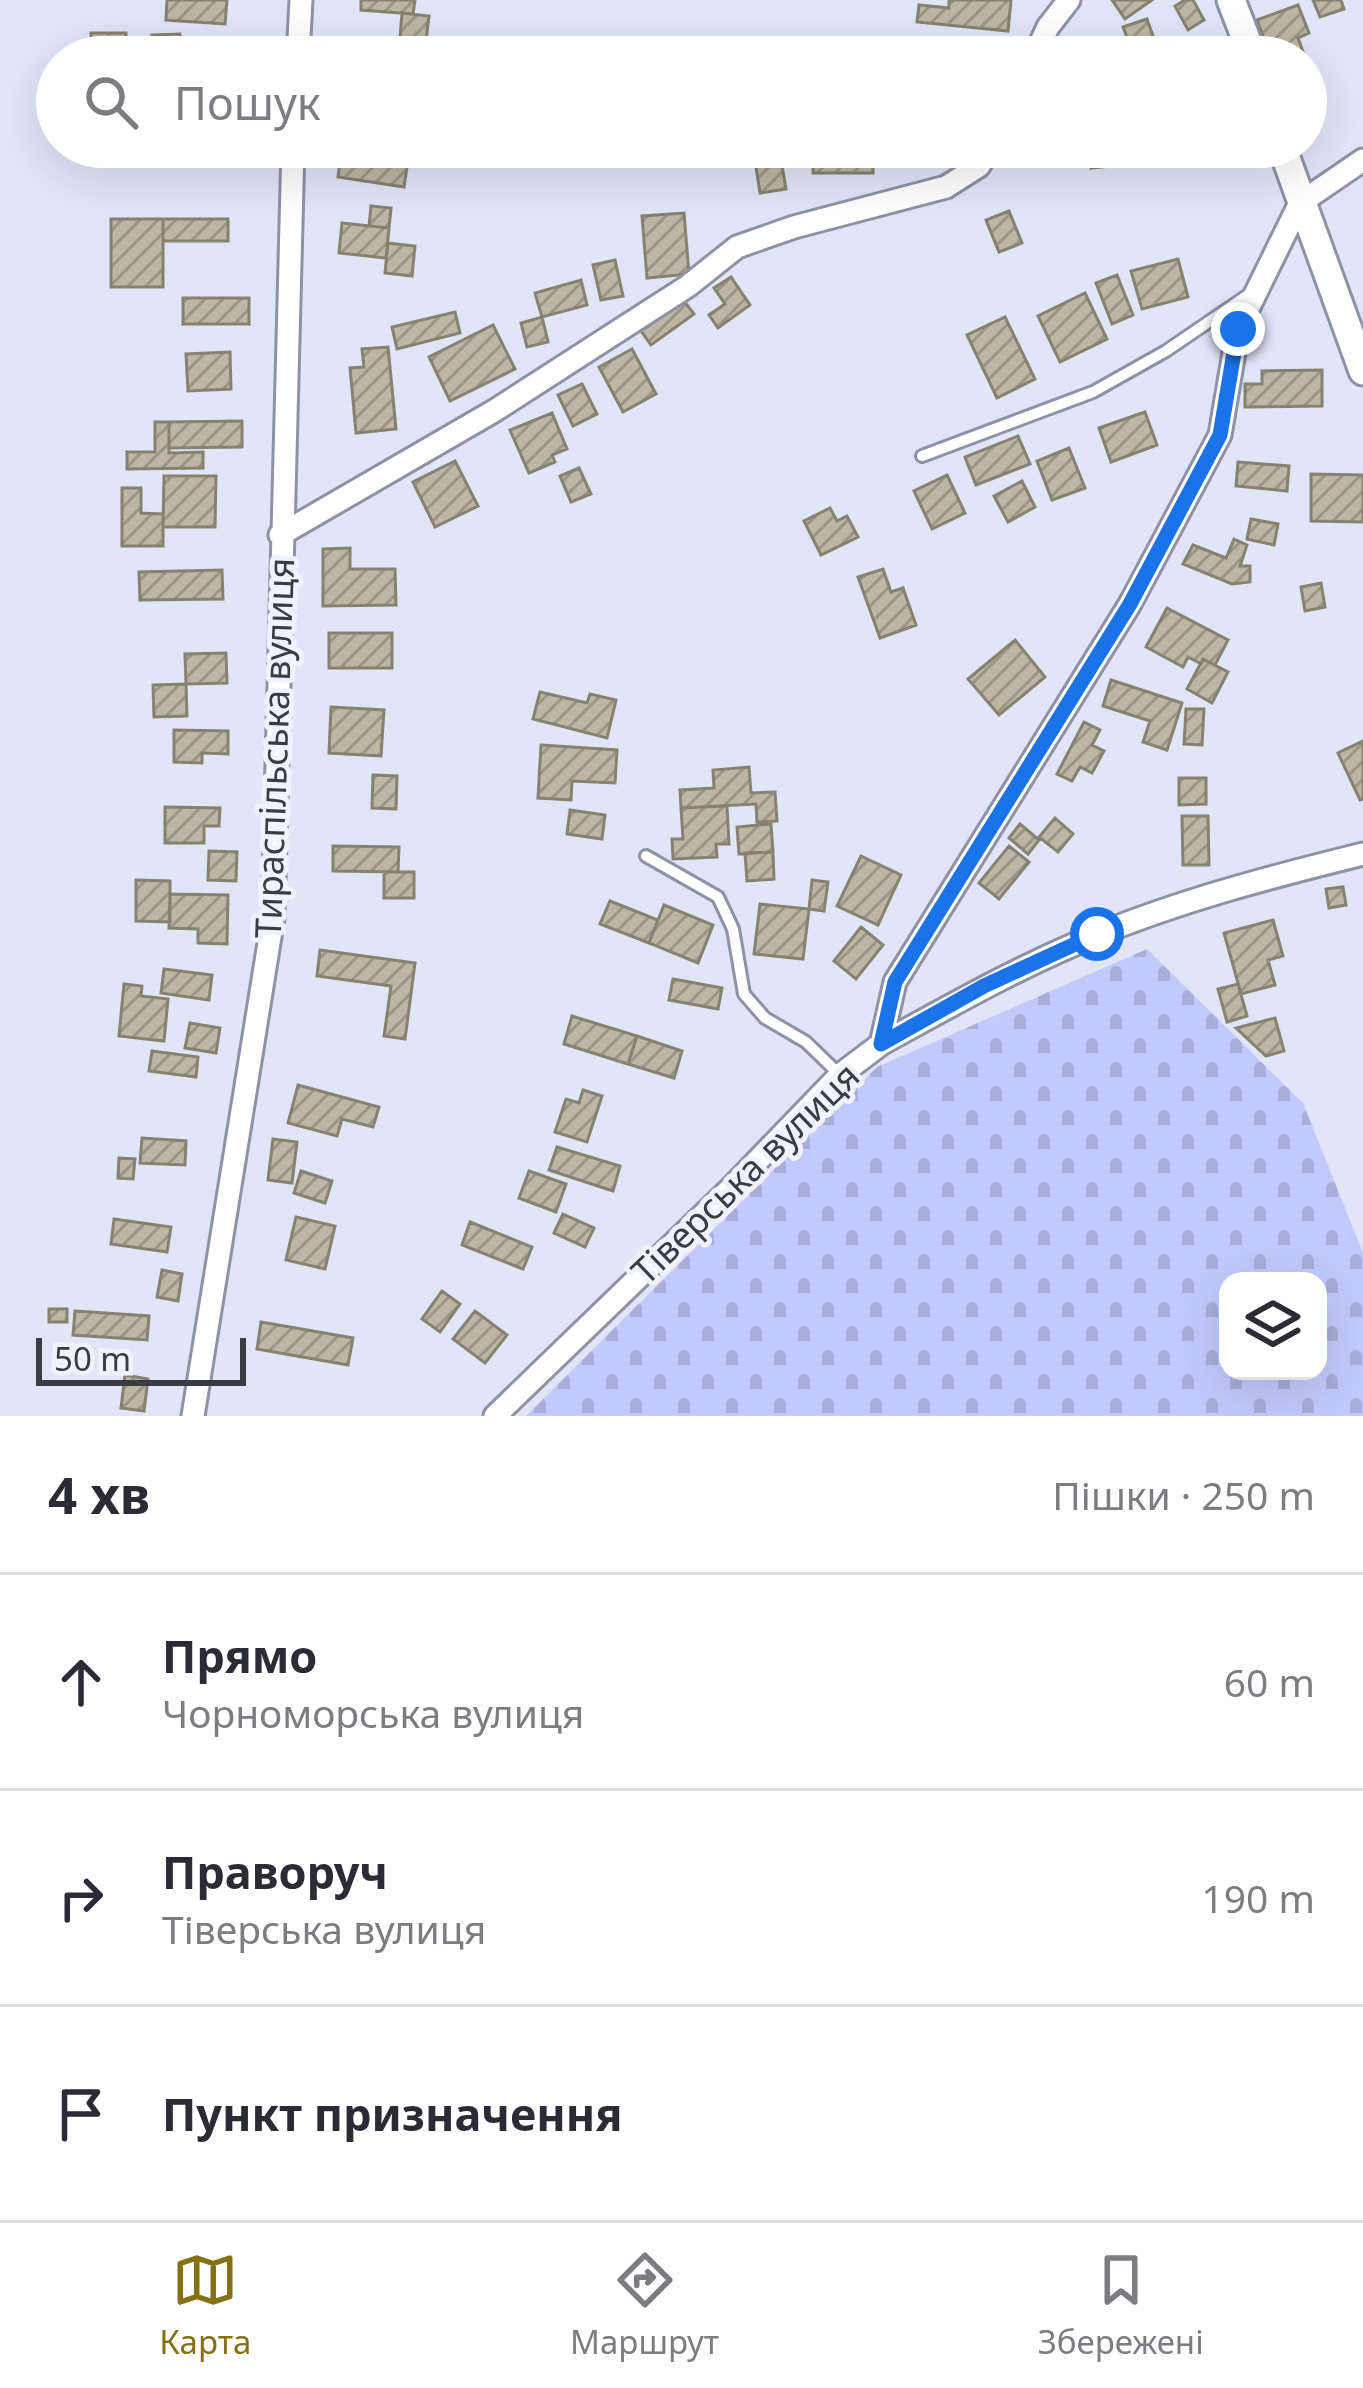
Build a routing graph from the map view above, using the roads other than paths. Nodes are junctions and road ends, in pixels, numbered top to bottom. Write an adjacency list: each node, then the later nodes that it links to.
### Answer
1 (301, 0): 4 (street)
2 (1069, 0): 5 (street)
3 (1231, 0): 6 (street)
4 (299, 36)
5 (1044, 36)
6 (1244, 36)
7 (1363, 160): 11 (street, Тіверська вулиця)
8 (292, 168): 15 (street, Тираспільська вулиця)
9 (976, 168): 15 (street)
10 (1289, 168): 11 (street)
11 (1300, 203): 12 (street, Тіверська вулиця); 13 (street)
12 (1258, 288): 14 (lane); 18 (street, Тіверська вулиця)
13 (1363, 371)
14 (922, 456)
15 (280, 535): 20 (street, Тираспільська вулиця)
16 (1363, 854): 18 (street)
17 (646, 856): 19 (lane)
18 (881, 1044): 19 (street, Тіверська вулиця)
19 (840, 1075): 21 (street, Тіверська вулиця)
20 (193, 1416)
21 (495, 1416)

